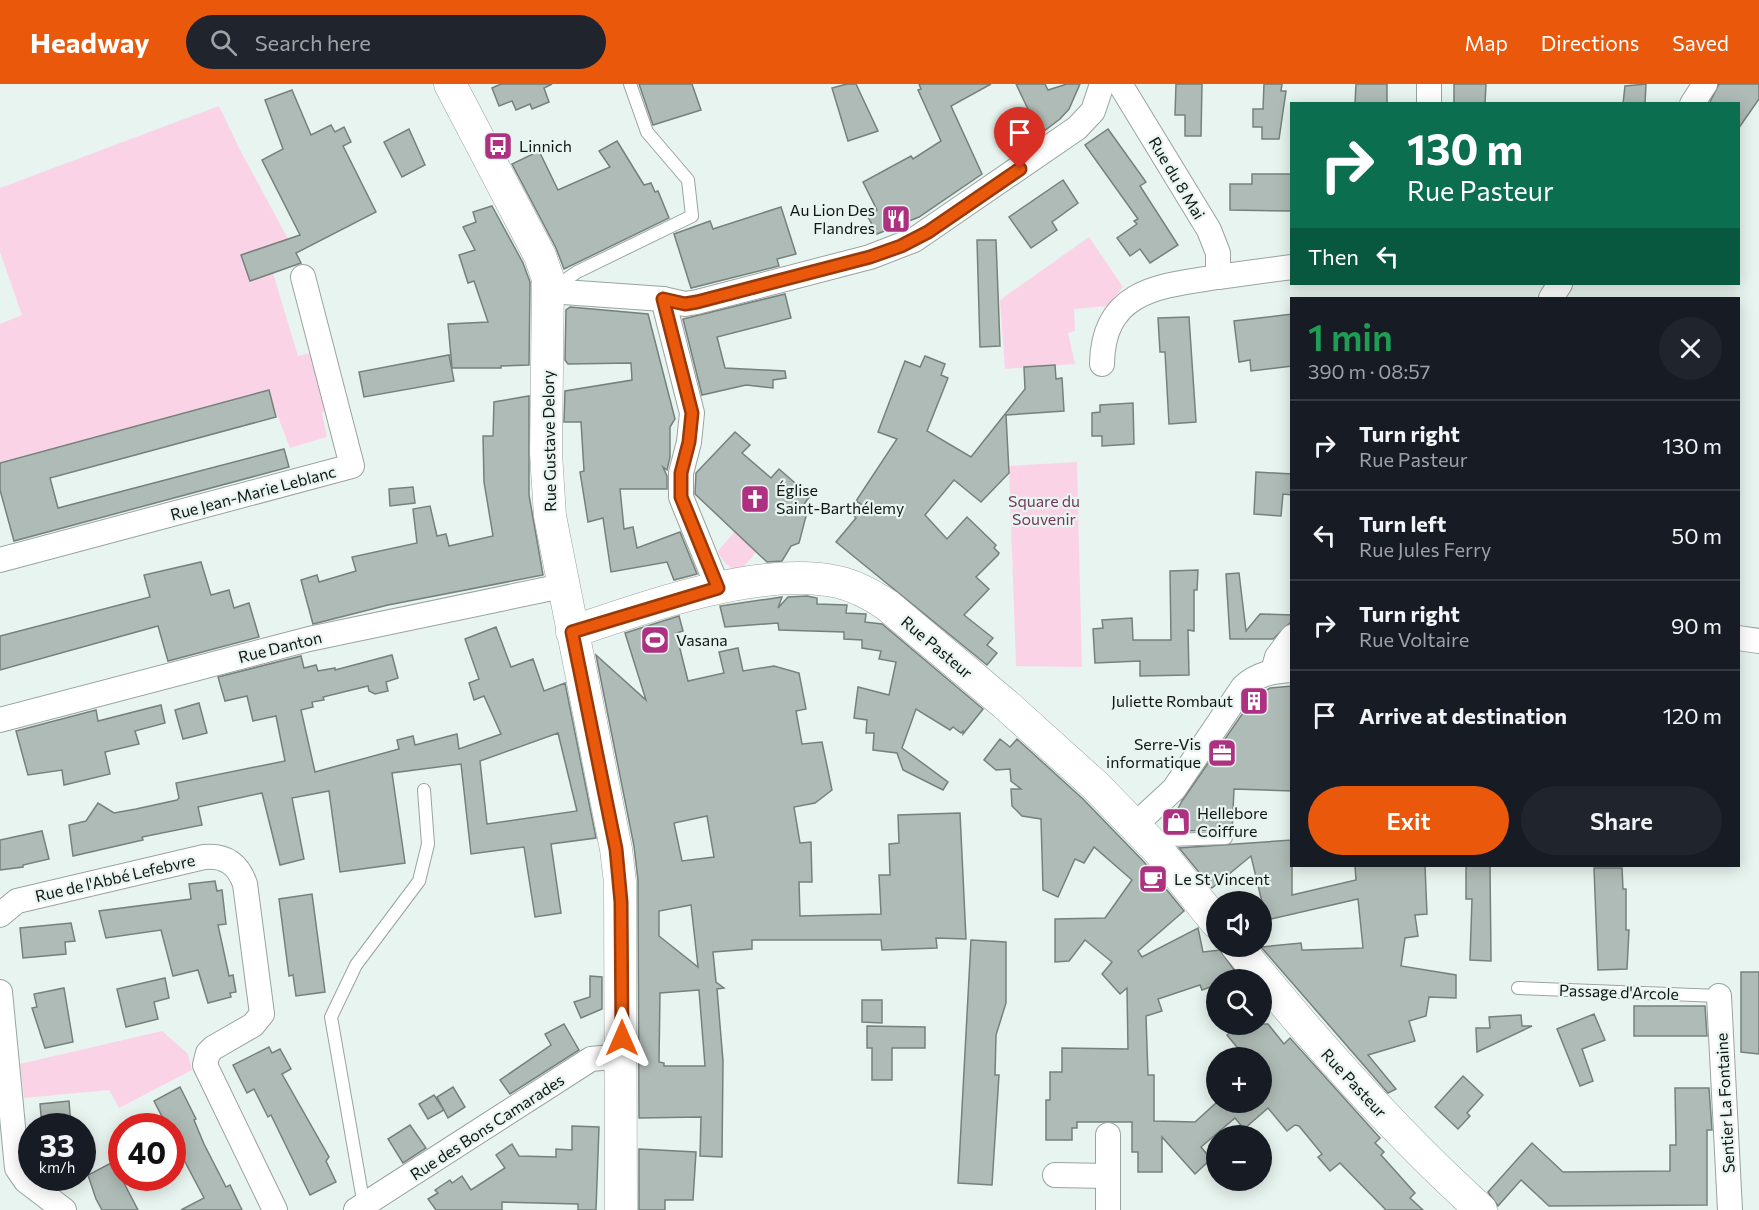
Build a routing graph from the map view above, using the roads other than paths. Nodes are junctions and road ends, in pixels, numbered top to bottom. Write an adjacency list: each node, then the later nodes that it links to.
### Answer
1 (450, 84): 12 (street, Rue Gustave Delory)
2 (630, 84): 12 (lane)
3 (1102, 84): 13 (street)
4 (1120, 84): 11 (street, Rue du 8 Mai)
5 (1429, 84): 7 (street)
6 (1705, 84): 8 (street)
7 (1429, 102)
8 (1693, 102)
9 (1290, 267): 11 (street)
10 (303, 277): 15 (street, Rue Jean-Marie Leblanc)
11 (1218, 277): 14 (street)
12 (549, 291): 13 (street); 16 (street, Rue Gustave Delory)
13 (663, 299): 17 (street)
14 (1102, 364)
15 (0, 560)
16 (562, 586): 18 (street, Rue Gustave Delory); 23 (street, Rue Danton)
17 (718, 588): 18 (street, Rue Pasteur); 25 (street, Rue Pasteur)
18 (572, 632): 34 (street, Rue Gustave Delory)
19 (1740, 638): 21 (street)
20 (1290, 640): 22 (street)
21 (1759, 641)
22 (1282, 670): 25 (street)
23 (0, 720)
24 (424, 790): 39 (lane)
25 (1135, 825): 27 (street, Rue Pasteur)
26 (1226, 838): 27 (lane)
27 (1158, 850): 28 (street, Rue Pasteur)
28 (1206, 910)
29 (0, 915): 41 (street, Rue de l'Abbé Lefebvre)
30 (1246, 957): 44 (street, Rue Pasteur)
31 (1518, 988): 33 (lane, Passage d'Arcole)
32 (0, 992): 35 (street)
33 (1719, 996): 45 (street, Sentier La Fontaine)
34 (622, 1056): 39 (street, Rue des Bons Camarades); 42 (street, Rue Gustave Delory)
35 (5, 1104): 40 (street)
36 (1108, 1135): 38 (street)
37 (1055, 1175): 38 (street)
38 (1108, 1176): 43 (street)
39 (360, 1208)
40 (64, 1210)
41 (275, 1210)
42 (621, 1210)
43 (1108, 1210)
44 (1481, 1210)
45 (1731, 1210)

